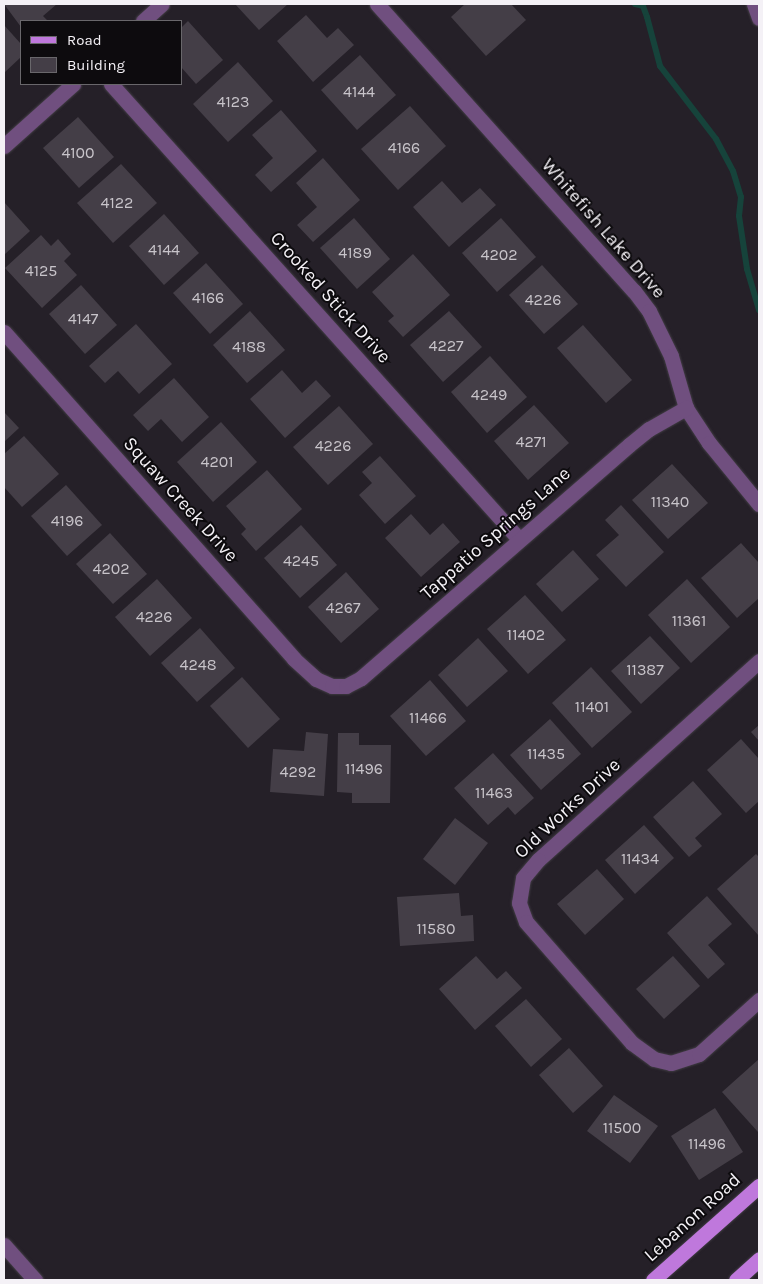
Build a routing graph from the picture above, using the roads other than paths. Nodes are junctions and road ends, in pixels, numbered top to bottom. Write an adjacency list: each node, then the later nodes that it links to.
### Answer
1 (162, 4): 5 (street)
2 (377, 4): 10 (street, Whitefish Lake Drive)
3 (754, 4): 4 (street)
4 (759, 18)
5 (144, 20)
6 (72, 85): 8 (street)
7 (112, 85): 12 (street, Crooked Stick Drive)
8 (4, 146)
9 (4, 332): 14 (street, Squaw Creek Drive)
10 (686, 408): 11 (street, Whitefish Lake Drive); 12 (street, Tappatio Springs Lane)
11 (759, 504)
12 (519, 540): 14 (street, Tappatio Springs Lane)
13 (759, 661): 15 (street, Old Works Drive)
14 (332, 686)
15 (759, 1000)
16 (759, 1188): 20 (main road, Lebanon Road)
17 (4, 1245): 19 (street)
18 (759, 1260): 21 (main road)
19 (35, 1280)
20 (653, 1280)
21 (736, 1280)

